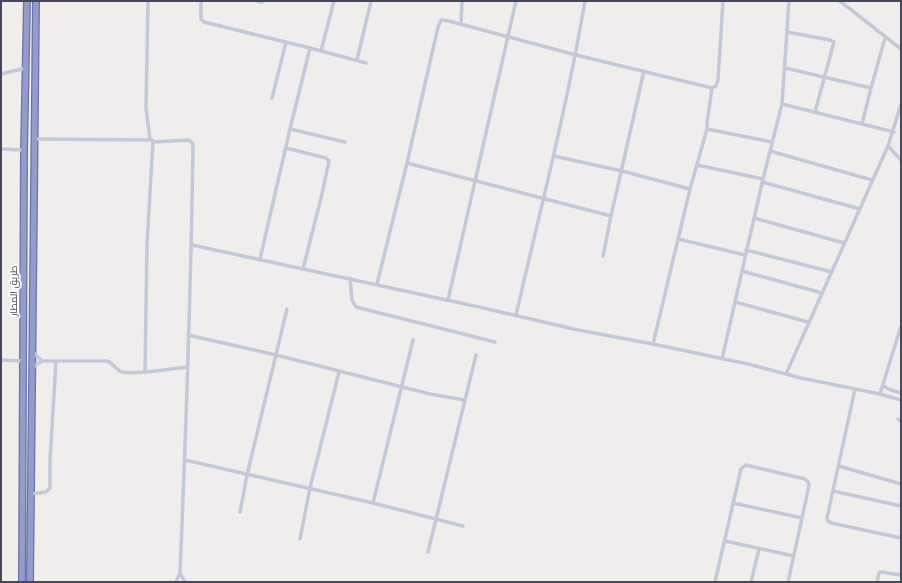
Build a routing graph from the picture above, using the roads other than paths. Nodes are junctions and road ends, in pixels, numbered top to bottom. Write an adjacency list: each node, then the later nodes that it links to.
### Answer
1 (27, 1): 26 (highway, طريق المطار)
2 (36, 1): 41 (highway, طريق المطار)
3 (148, 1): 42 (street)
4 (201, 1): 19 (street)
5 (257, 1): 14 (street)
6 (334, 1): 22 (street)
7 (371, 1): 24 (street)
8 (462, 1): 15 (street)
9 (516, 1): 17 (street)
10 (585, 1): 23 (street)
11 (723, 1): 31 (street)
12 (790, 1): 16 (street)
13 (840, 1): 18 (street)
14 (262, 2)
15 (461, 24): 17 (street); 52 (street)
16 (787, 32): 27 (street); 30 (street)
17 (507, 36): 23 (street); 56 (street)
18 (886, 38): 21 (street); 32 (street)
19 (286, 42): 20 (street); 33 (street)
20 (310, 48): 22 (street); 38 (street)
21 (901, 50)
22 (321, 51): 24 (street)
23 (576, 55): 28 (street); 50 (street)
24 (357, 60): 25 (street)
25 (366, 63)
26 (26, 68): 29 (street); 48 (highway, طريق المطار)
27 (785, 68): 30 (street); 34 (street)
28 (644, 71): 31 (street); 54 (street)
29 (1, 74)
30 (824, 77): 32 (street); 36 (street)
31 (712, 88): 39 (street)
32 (871, 88): 37 (street)
33 (272, 98)
34 (782, 104): 36 (street); 44 (street)
35 (901, 104): 40 (street)
36 (815, 112): 37 (street)
37 (862, 124): 40 (street)
38 (290, 129): 43 (street); 46 (street)
39 (707, 129): 44 (street); 53 (street)
40 (894, 132): 45 (street)
41 (34, 138): 42 (street); 86 (highway, طريق المطار)
42 (152, 140): 65 (street); 96 (street)
43 (345, 142)
44 (772, 142): 49 (street)
45 (888, 146): 51 (street); 55 (street)
46 (286, 148): 69 (street); 70 (street)
47 (1, 149): 48 (street)
48 (24, 150): 91 (highway, طريق المطار)
49 (770, 151): 55 (street); 57 (street)
50 (554, 156): 54 (street); 59 (street)
51 (901, 160)
52 (408, 163): 56 (street); 74 (street)
53 (697, 165): 57 (street); 58 (street)
54 (622, 171): 58 (street); 61 (street)
55 (872, 180): 60 (street)
56 (475, 181): 59 (street); 76 (street)
57 (763, 181): 60 (street); 62 (street)
58 (690, 189): 63 (street)
59 (543, 199): 61 (street); 79 (street)
60 (860, 209): 64 (street)
61 (612, 216): 68 (street)
62 (754, 218): 64 (street); 66 (street)
63 (678, 239): 67 (street); 85 (street)
64 (844, 244): 72 (street)
65 (192, 245): 69 (street); 82 (street)
66 (746, 250): 67 (street); 72 (street)
67 (745, 255): 71 (street)
68 (602, 256)
69 (260, 259): 70 (street)
70 (303, 269): 73 (street)
71 (742, 271): 75 (street); 77 (street)
72 (832, 272): 75 (street)
73 (350, 278): 74 (street); 84 (street)
74 (377, 284): 76 (street)
75 (822, 293): 80 (street)
76 (448, 300): 79 (street)
77 (735, 302): 80 (street); 89 (street)
78 (287, 309): 87 (street)
79 (516, 315): 85 (street)
80 (808, 322): 98 (street)
81 (901, 326): 99 (street)
82 (188, 335): 87 (street); 95 (street)
83 (413, 340): 100 (street)
84 (495, 342)
85 (653, 344): 89 (street)
86 (33, 352): 92 (street); 94 (highway, طريق المطار)
87 (276, 355): 97 (street); 108 (street)
88 (476, 355): 104 (street)
89 (722, 359): 98 (street)
90 (1, 360): 91 (street)
91 (24, 361): 128 (highway, طريق المطار)
92 (42, 361): 93 (street); 94 (street)
93 (56, 361): 96 (street); 112 (street)
94 (32, 367): 112 (highway, طريق المطار)
95 (187, 367): 96 (street); 106 (street)
96 (145, 372)
97 (339, 372): 100 (street); 110 (street)
98 (786, 374): 101 (street)
99 (883, 386): 102 (street); 103 (street)
100 (402, 387): 104 (street); 113 (street)
101 (855, 389): 103 (street); 107 (street)
102 (901, 393)
103 (880, 394): 105 (street)
104 (464, 400): 118 (street)
105 (900, 401)
106 (185, 460): 108 (street); 126 (street)
107 (839, 466): 109 (street); 111 (street)
108 (247, 475): 110 (street); 116 (street)
109 (901, 484)
110 (310, 488): 113 (street); 121 (street)
111 (833, 491): 115 (street); 120 (street)
112 (31, 494): 129 (highway, طريق المطار)
113 (373, 503): 118 (street)
114 (733, 503): 117 (street); 117 (street); 122 (street)
115 (901, 506)
116 (240, 512)
117 (802, 518): 125 (street)
118 (436, 519): 119 (street); 124 (street)
119 (463, 526)
120 (901, 538)
121 (300, 539)
122 (725, 541): 123 (street); 132 (street)
123 (759, 548): 125 (street); 133 (street)
124 (428, 552)
125 (794, 556): 134 (street)
126 (180, 573): 130 (street); 131 (street)
127 (901, 575): 135 (street)
128 (22, 582)
129 (30, 582)
130 (176, 582)
131 (185, 582)
132 (715, 582)
133 (751, 582)
134 (788, 582)
135 (877, 582)

